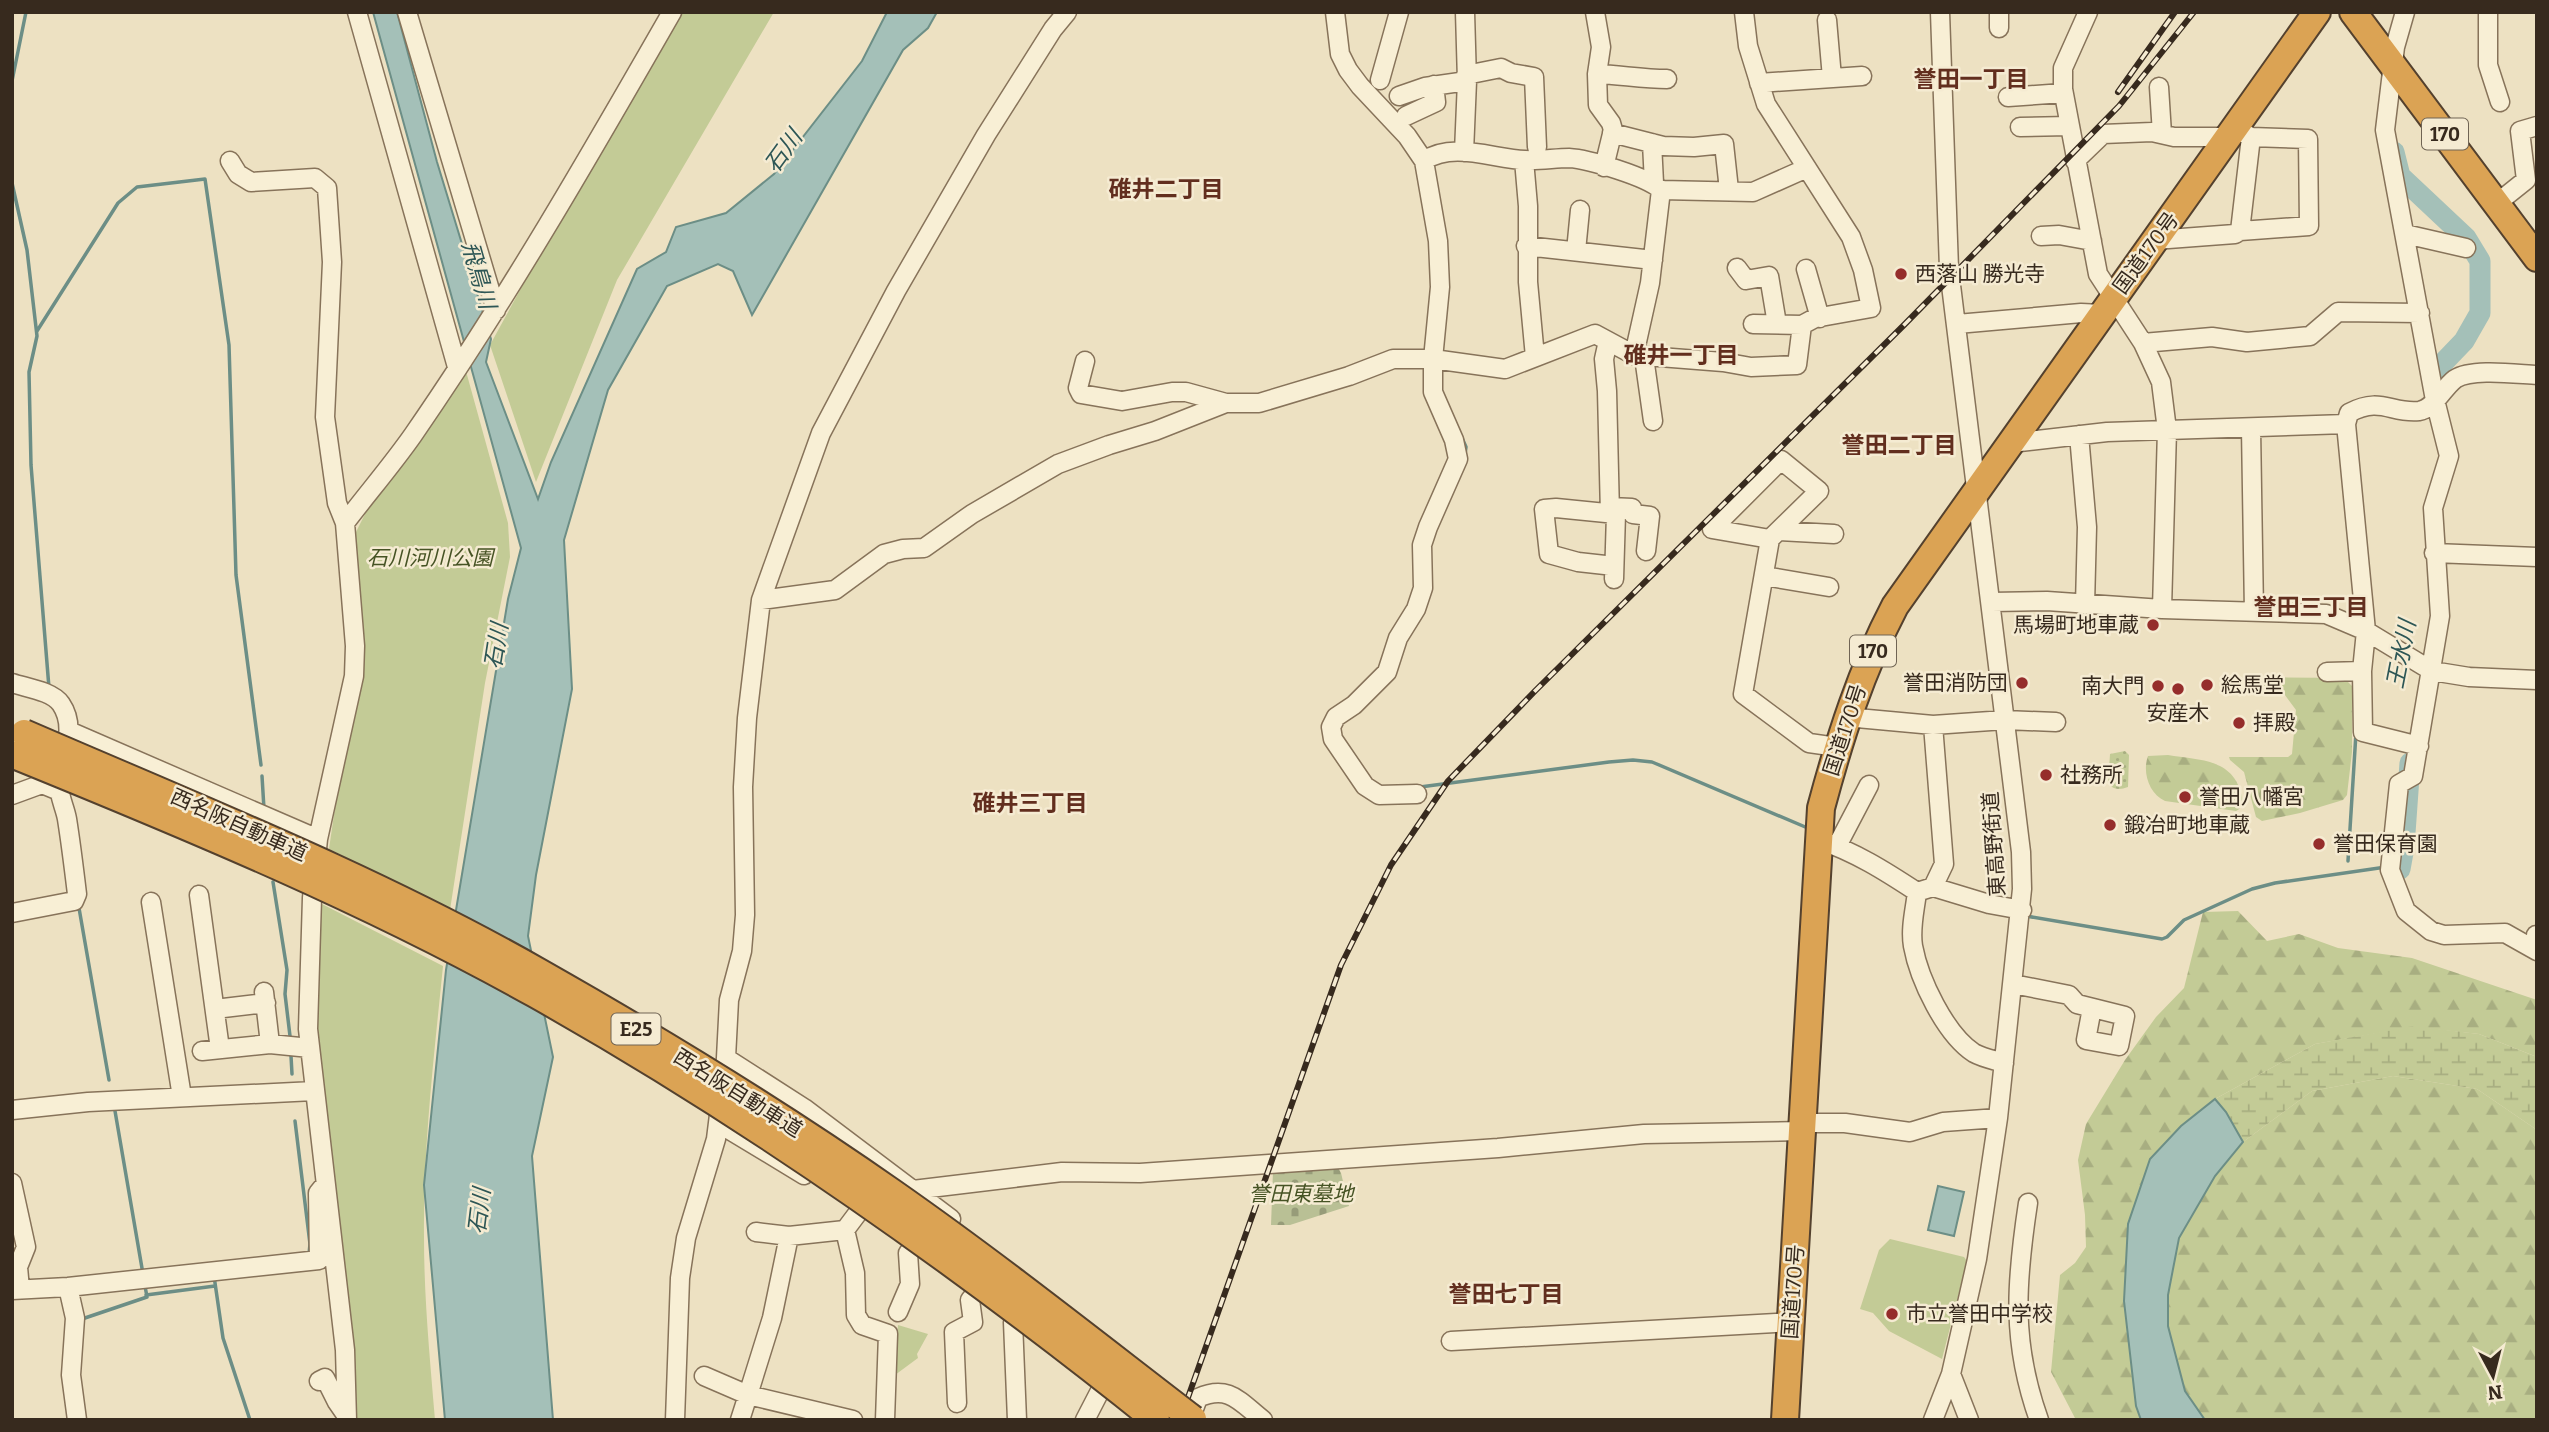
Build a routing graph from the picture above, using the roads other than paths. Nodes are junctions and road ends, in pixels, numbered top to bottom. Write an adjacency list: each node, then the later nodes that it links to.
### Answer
1 (357, 12): 76 (street)
2 (408, 12): 65 (street)
3 (673, 12): 65 (street)
4 (1067, 12): 97 (street)
5 (1335, 12): 43 (street)
6 (1398, 12): 23 (street)
7 (1465, 12): 20 (street)
8 (1595, 12): 18 (street)
9 (1744, 12): 24 (street)
10 (1940, 12): 66 (street, 東高野街道)
11 (2088, 12): 27 (street)
12 (2318, 12): 37 (highway, 国道170号 / 170)
13 (2353, 12): 17 (highway, 170)
14 (2405, 12): 17 (street)
15 (2488, 12): 30 (street)
16 (1826, 20): 21 (street)
17 (2393, 64): 49 (highway, 170); 52 (street)
18 (1597, 74): 22 (street); 35 (street)
19 (1862, 76): 21 (street)
20 (1466, 78): 25 (street); 39 (street); 40 (street)
21 (1832, 78): 24 (street)
22 (1667, 79)
23 (1380, 80)
24 (1759, 83): 46 (street)
25 (1434, 85): 28 (street); 31 (street)
26 (2159, 87): 36 (street)
27 (2063, 93): 29 (street); 32 (street)
28 (1399, 96)
29 (2008, 97)
30 (2500, 102)
31 (1406, 116)
32 (2068, 126): 34 (street); 44 (street)
33 (2537, 126): 49 (street)
34 (2020, 127)
35 (1612, 133): 38 (street); 45 (street)
36 (2162, 134): 37 (street); 44 (street)
37 (2239, 134): 51 (street); 51 (street); 54 (highway, 国道170号 / 170)
38 (1652, 144): 47 (street); 48 (street)
39 (1537, 147)
40 (1464, 152): 41 (street); 43 (street)
41 (1524, 160): 45 (street); 56 (street)
42 (230, 161): 89 (street)
43 (1424, 161): 75 (street)
44 (2075, 161): 55 (street)
45 (1604, 167): 47 (street)
46 (1807, 168): 48 (street); 67 (street)
47 (1657, 187): 48 (street); 60 (street)
48 (1729, 190)
49 (2496, 204): 59 (highway, 170)
50 (1580, 210): 58 (street)
51 (2240, 231): 54 (street)
52 (2405, 234): 57 (street); 64 (street)
53 (2041, 236): 55 (street)
54 (2155, 240): 63 (highway, 国道170号 / 170)
55 (2092, 242): 63 (street)
56 (1526, 246): 58 (street); 74 (street)
57 (2466, 248)
58 (1576, 251): 60 (street)
59 (2537, 258)
60 (1653, 260): 73 (street)
61 (1737, 268): 69 (street)
62 (1806, 269): 67 (street)
63 (2107, 306): 66 (street); 72 (street); 86 (highway, 国道170号 / 170)
64 (2420, 313): 72 (street); 79 (street)
65 (491, 316): 76 (street)
66 (1956, 316): 87 (street, 東高野街道)
67 (1820, 318): 70 (street)
68 (1753, 324): 69 (street)
69 (1777, 324): 70 (street)
70 (1802, 325): 73 (street)
71 (1608, 341): 73 (street); 74 (street); 88 (street)
72 (2143, 343): 84 (street)
73 (1639, 356): 81 (street)
74 (1535, 358): 75 (street)
75 (1433, 359): 80 (street); 118 (street)
76 (461, 361): 89 (street)
77 (1085, 361): 80 (street)
78 (2537, 375): 79 (street)
79 (2435, 400): 82 (street); 93 (street)
80 (1226, 403): 97 (street)
81 (1653, 421)
82 (2346, 424): 83 (street); 102 (street)
83 (2251, 428): 84 (street); 101 (street)
84 (2167, 430): 85 (street); 100 (street)
85 (2079, 435): 86 (street); 99 (street)
86 (2011, 443): 87 (highway, 国道170号 / 170)
87 (1978, 489): 98 (street, 東高野街道); 108 (highway, 国道170号 / 170)
88 (1610, 511): 88 (street); 92 (street)
89 (345, 523): 120 (street)
90 (1834, 534): 91 (street)
91 (1774, 535): 91 (street); 95 (street)
92 (1646, 551)
93 (2434, 553): 94 (street); 103 (street)
94 (2537, 557)
95 (1764, 576): 96 (street); 115 (street)
96 (1829, 587)
97 (761, 600): 133 (street)
98 (1992, 602): 99 (street); 109 (street, 東高野街道)
99 (2085, 605): 100 (street)
100 (2162, 609): 101 (street)
101 (2253, 612): 102 (street)
102 (2366, 631): 103 (street); 104 (street)
103 (2428, 669): 106 (street); 114 (street)
104 (2362, 671): 105 (street); 114 (street)
105 (2327, 672)
106 (2537, 680)
107 (12, 683): 112 (street)
108 (1846, 717): 111 (street); 115 (highway, 国道170号 / 170)
109 (2005, 720): 110 (street); 111 (street); 126 (street, 東高野街道)
110 (2056, 722)
111 (1933, 725): 122 (street)
112 (69, 731): 117 (street); 120 (street)
113 (16, 743): 172 (highway, 西名阪自動車道 / E25, bridge); 173 (highway, 西名阪自動車道 / E25, bridge)
114 (2414, 745): 127 (street)
115 (1837, 747): 121 (highway, 国道170号 / 170)
116 (1869, 785): 121 (street)
117 (59, 791): 119 (street); 125 (street)
118 (1417, 794)
119 (12, 795)
120 (318, 839): 132 (street)
121 (1828, 843): 122 (street); 140 (highway, 国道170号 / 170)
122 (1925, 890): 126 (street); 134 (street)
123 (199, 895): 130 (street)
124 (151, 902): 136 (street)
125 (12, 913)
126 (2021, 914): 128 (street, 東高野街道)
127 (2537, 951)
128 (2013, 984): 129 (street); 134 (street, 東高野街道)
129 (2092, 1008)
130 (215, 1009): 131 (street); 131 (street)
131 (270, 1044): 132 (street)
132 (310, 1048): 135 (street)
133 (726, 1058): 139 (street); 143 (street)
134 (2004, 1063): 138 (street, 東高野街道)
135 (314, 1091): 136 (street); 141 (street)
136 (182, 1097): 137 (street)
137 (12, 1110)
138 (1998, 1118): 140 (street); 157 (street, 東高野街道)
139 (718, 1123): 145 (street); 165 (street)
140 (1803, 1127): 143 (street); 155 (highway, 国道170号 / 170)
141 (327, 1182): 150 (street); 163 (street)
142 (12, 1183): 151 (street)
143 (913, 1190): 145 (street); 172 (street)
144 (2028, 1203): 178 (street)
145 (860, 1210): 146 (street); 149 (street)
146 (845, 1230): 148 (street); 168 (street)
147 (756, 1232): 148 (street)
148 (789, 1236): 161 (street)
149 (912, 1248): 152 (street); 153 (street)
150 (68, 1287): 151 (street); 164 (street)
151 (16, 1290)
152 (975, 1294): 154 (street); 162 (street)
153 (898, 1312)
154 (1013, 1322): 160 (street); 169 (street)
155 (1792, 1322): 156 (street); 175 (highway, 国道170号 / 170)
156 (1451, 1341)
157 (1951, 1374): 176 (street, 東高野街道); 177 (street)
158 (704, 1376): 161 (street)
159 (319, 1381): 163 (street)
160 (1101, 1389): 170 (street); 171 (street)
161 (748, 1395): 166 (street); 167 (street)
162 (957, 1403)
163 (347, 1418)
164 (77, 1420)
165 (675, 1420)
166 (740, 1420)
167 (853, 1420)
168 (885, 1420)
169 (1017, 1420)
170 (1085, 1420)
171 (1141, 1420)
172 (1154, 1420)
173 (1192, 1420): 174 (street)
174 (1263, 1420)
175 (1785, 1420)
176 (1933, 1420)
177 (1969, 1420)
178 (2039, 1420)

